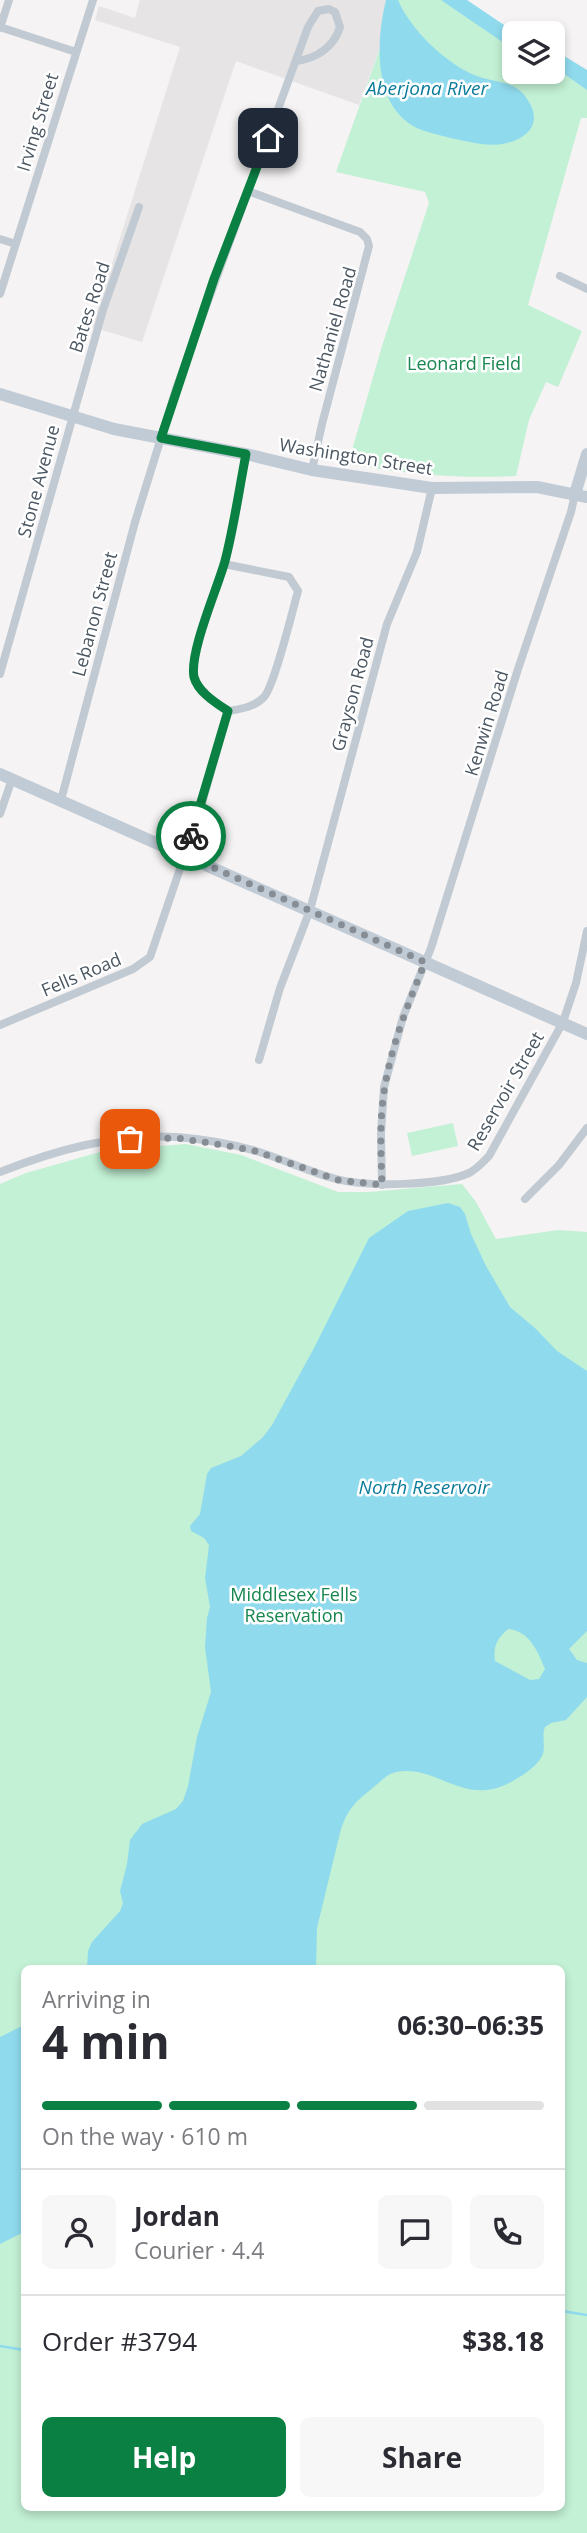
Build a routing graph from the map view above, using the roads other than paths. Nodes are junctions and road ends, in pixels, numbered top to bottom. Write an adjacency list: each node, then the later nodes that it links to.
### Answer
1 (9, 0): 3 (street)
2 (93, 0): 4 (street, Irving Street)
3 (0, 27): 4 (street)
4 (76, 52): 9 (street, Irving Street)
5 (297, 61): 5 (street, Lebanon Street); 6 (street, Lebanon Street)
6 (248, 191): 15 (street, Lebanon Street); 18 (street, Nathaniel Road)
7 (139, 207): 14 (street, Bates Road)
8 (0, 239): 9 (street)
9 (16, 244): 12 (street, Irving Street)
10 (559, 276): 11 (street)
11 (587, 289)
12 (0, 294)
13 (0, 394): 14 (main road, Washington Street)
14 (72, 417): 15 (main road, Washington Street); 22 (street, Stone Avenue)
15 (161, 438): 16 (main road, Washington Street); 25 (street, Lebanon Street)
16 (246, 454): 18 (main road, Washington Street); 21 (street)
17 (587, 454): 20 (main road)
18 (312, 470): 19 (main road, Washington Street)
19 (432, 488): 20 (main road, Washington Street); 28 (street, Grayson Road)
20 (581, 495): 30 (street, Kenwin Road)
21 (224, 564): 23 (street); 23 (street)
22 (0, 674)
23 (228, 711): 27 (street, Fells Road)
24 (6, 776): 25 (main road); 26 (street)
25 (61, 800): 27 (main road)
26 (0, 814)
27 (185, 855): 28 (main road); 32 (street, Fells Road)
28 (310, 910): 30 (main road); 34 (street, Grayson Road)
29 (587, 931): 31 (street, Reservoir Street)
30 (425, 962): 31 (main road); 37 (street, Kenwin Road)
31 (563, 1022): 33 (main road); 37 (street, Reservoir Street)
32 (0, 1025)
33 (587, 1034)
34 (259, 1060)
35 (587, 1128): 38 (street)
36 (0, 1172): 37 (street)
37 (382, 1185)
38 (525, 1199)

